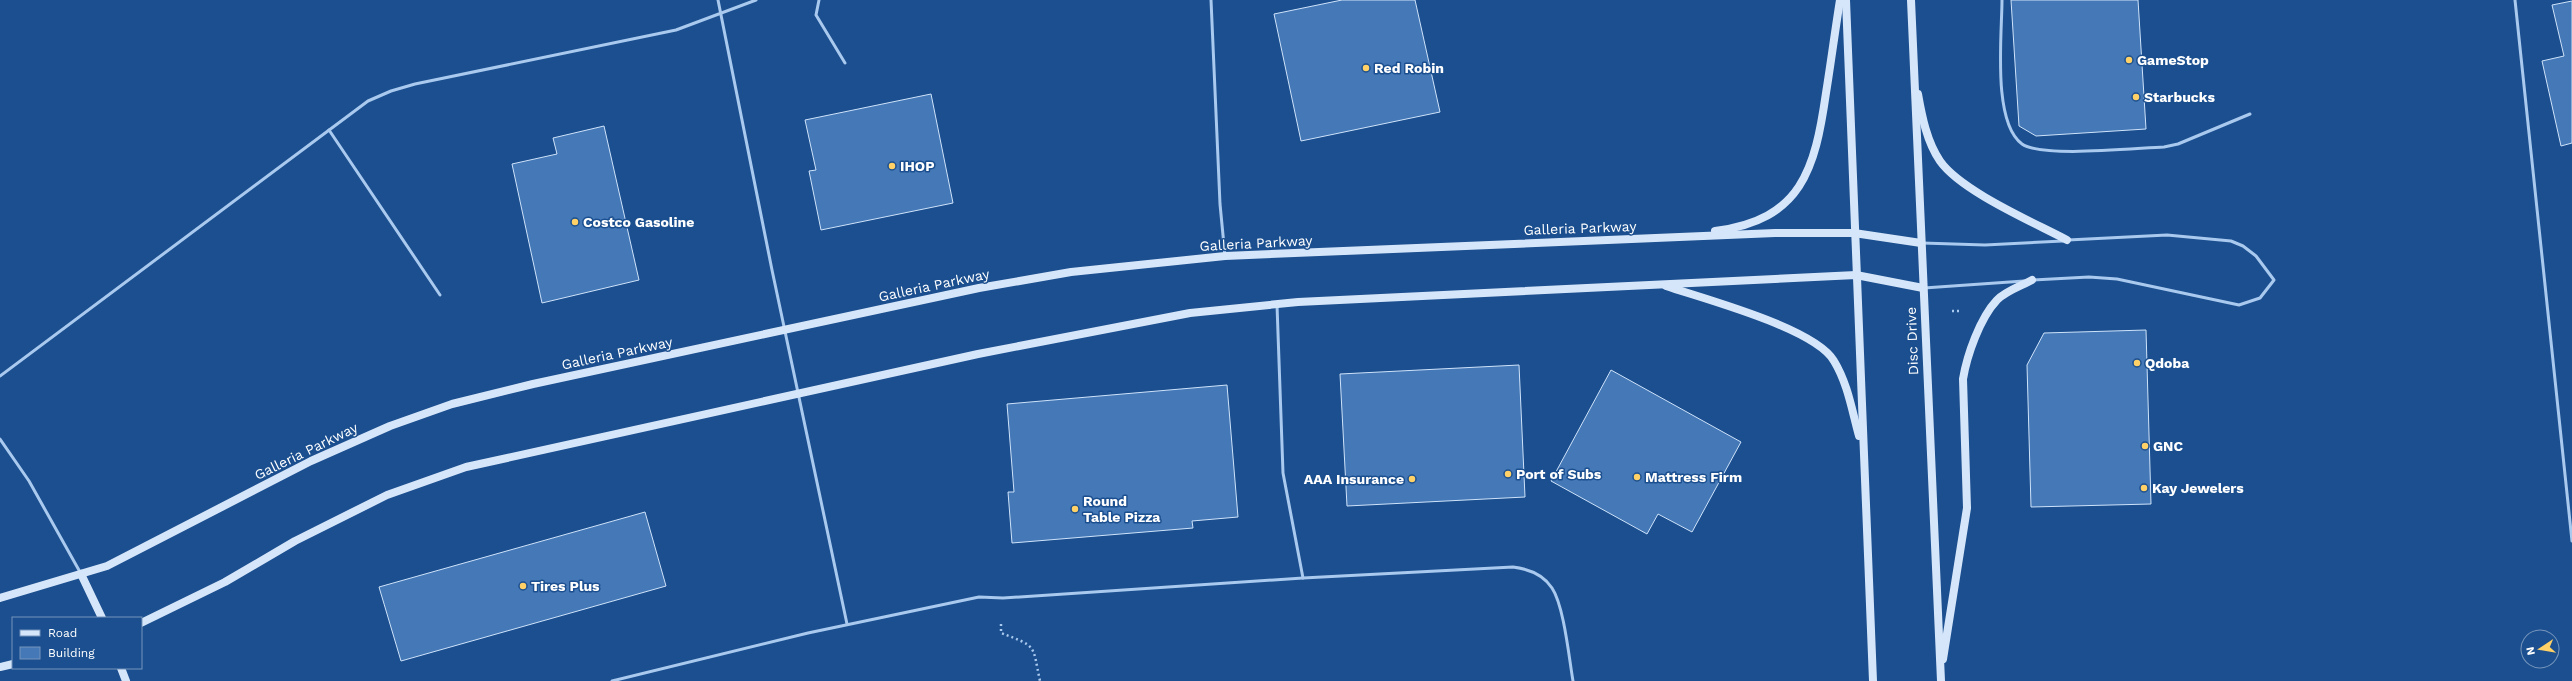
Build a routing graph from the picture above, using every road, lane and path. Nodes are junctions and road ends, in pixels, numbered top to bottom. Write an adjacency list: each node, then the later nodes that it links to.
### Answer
1 (718, 0): 10 (lane)
2 (756, 0): 10 (lane)
3 (819, 0): 11 (lane)
4 (1211, 0): 19 (lane)
5 (1840, 0): 16 (street)
6 (1846, 0): 15 (street)
7 (1911, 0): 12 (street, Disc Drive)
8 (2002, 0): 13 (lane)
9 (2515, 0): 31 (lane)
10 (721, 14): 14 (lane); 26 (lane)
11 (845, 63)
12 (1913, 63): 17 (street); 18 (street, Disc Drive)
13 (2250, 114)
14 (329, 130): 24 (lane); 27 (lane)
15 (1854, 233): 16 (street, Galleria Parkway); 18 (street, Galleria Parkway); 20 (street)
16 (1657, 238): 19 (street, Galleria Parkway)
17 (2067, 240): 18 (lane); 21 (lane)
18 (1921, 243): 23 (street, Disc Drive)
19 (1225, 256): 26 (street, Galleria Parkway)
20 (1856, 275): 22 (street); 23 (street); 30 (street)
21 (2032, 280): 23 (lane); 42 (street)
22 (1661, 284): 25 (street); 30 (street)
23 (1923, 288): 42 (street, Disc Drive)
24 (440, 295)
25 (1277, 304): 28 (street); 33 (lane)
26 (786, 330): 28 (lane); 32 (street, Galleria Parkway)
27 (0, 376)
28 (798, 392): 36 (street); 37 (lane)
29 (0, 439): 32 (lane)
30 (1863, 452): 47 (street)
31 (2572, 541)
32 (81, 574): 34 (street, Galleria Parkway); 35 (street)
33 (1303, 578): 37 (lane); 46 (lane)
34 (0, 598)
35 (102, 617)
36 (142, 623)
37 (847, 624): 44 (lane)
38 (1001, 624): 45 (path)
39 (12, 664): 40 (street)
40 (0, 667)
41 (121, 669): 43 (street)
42 (1940, 678)
43 (126, 681)
44 (612, 681)
45 (1040, 681)
46 (1573, 681)
47 (1873, 681)

